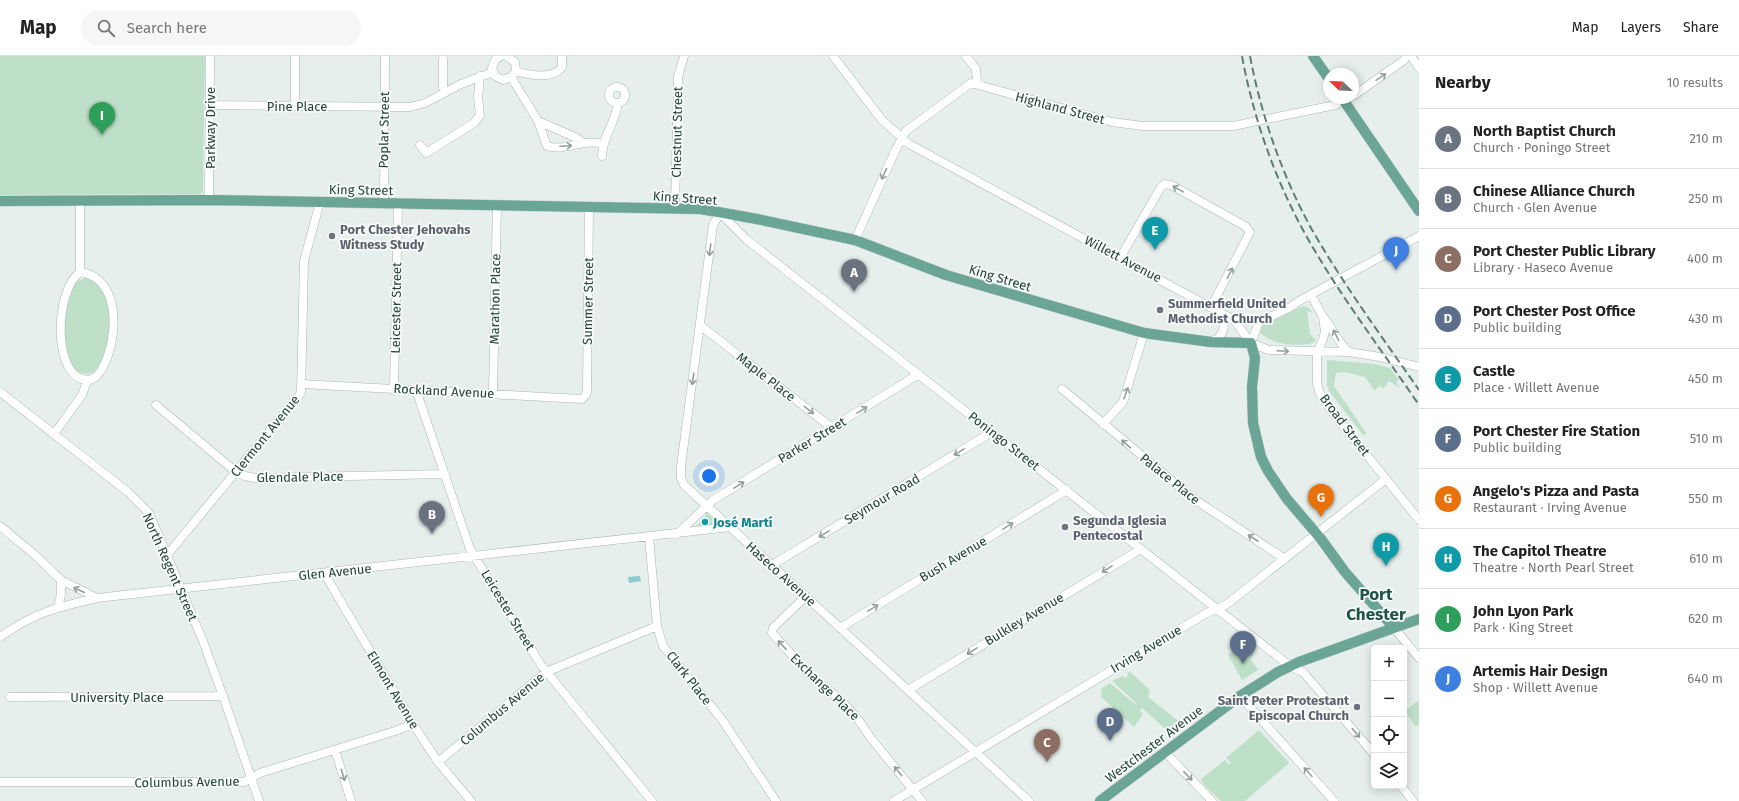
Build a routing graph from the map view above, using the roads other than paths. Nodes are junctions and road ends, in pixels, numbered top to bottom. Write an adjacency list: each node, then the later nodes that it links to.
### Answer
1 (210, 56): 25 (street, Parkway Drive)
2 (295, 56): 26 (street)
3 (386, 56): 27 (street, Poplar Street)
4 (501, 56): 16 (street)
5 (506, 56): 17 (street)
6 (562, 56): 17 (street)
7 (684, 56): 42 (street, Chestnut Street)
8 (834, 56): 29 (street, Willett Avenue)
9 (966, 56): 19 (street)
10 (1313, 56): 15 (main road)
11 (1406, 56): 21 (street, one-way to 11)
12 (1411, 56): 14 (street)
13 (443, 59): 20 (street)
14 (1419, 68)
15 (1323, 70)
16 (493, 72): 17 (street); 18 (street, Pine Place)
17 (513, 74): 28 (street)
18 (480, 76): 20 (street, Pine Place); 32 (street)
19 (977, 83): 23 (street, Highland Street); 29 (street)
20 (445, 92): 27 (street, Pine Place)
21 (1359, 92)
22 (618, 103): 31 (street)
23 (1337, 104)
24 (1348, 104): 43 (main road)
25 (210, 105): 26 (street, Pine Place); 35 (street, Parkway Drive)
26 (295, 106): 27 (street, Pine Place)
27 (384, 106): 38 (street, Poplar Street)
28 (538, 120): 30 (street); 30 (street, one-way to 30)
29 (902, 139): 46 (street, one-way to 46); 47 (street, Willett Avenue)
30 (582, 142): 31 (street)
31 (603, 144): 33 (street)
32 (420, 145)
33 (602, 156)
34 (80, 200): 35 (main road, King Street); 36 (main road, King Street); 48 (street)
35 (209, 200): 37 (main road, King Street)
36 (0, 201)
37 (320, 202): 38 (main road, King Street); 61 (street, Clermont Avenue)
38 (384, 203): 39 (main road, King Street)
39 (398, 204): 40 (main road, King Street); 62 (street, Leicester Street)
40 (497, 205): 41 (main road, King Street); 66 (street, Marathon Place)
41 (589, 207): 42 (main road, King Street); 67 (street, Summer Street)
42 (675, 209): 44 (main road, King Street)
43 (1419, 211)
44 (720, 213): 46 (main road, King Street); 52 (street, Haseco Avenue, one-way to 52); 59 (street, Poningo Street)
45 (1419, 236): 49 (street)
46 (854, 240): 53 (main road, King Street)
47 (1120, 258): 50 (street, Willett Avenue); 50 (street, one-way to 47)
48 (80, 272): 60 (street); 60 (street)
49 (1311, 295): 51 (street, Broad Street); 55 (street)
50 (1214, 309): 54 (street); 55 (street, Willett Avenue)
51 (1323, 317): 56 (street, one-way to 51); 57 (street, Broad Street)
52 (701, 326): 70 (street, Maple Place, one-way to 70); 77 (street, Haseco Avenue, one-way to 77)
53 (1144, 333): 54 (main road, King Street); 69 (street, one-way to 53)
54 (1211, 342): 55 (main road, King Street)
55 (1251, 343): 57 (street, King Street, one-way to 57); 82 (main road)
56 (1349, 352): 57 (street, King Street); 58 (street, King Street)
57 (1317, 353): 75 (street, Broad Street)
58 (1419, 367)
59 (919, 374): 70 (street, Parker Street, one-way to 59); 71 (street, Poningo Street)
60 (87, 381): 72 (street)
61 (301, 384): 62 (street, Rockland Avenue); 73 (street, Clermont Avenue)
62 (394, 388): 64 (street, Rockland Avenue)
63 (1062, 389): 69 (street, Palace Place)
64 (416, 390): 66 (street, Rockland Avenue); 74 (street, Leicester Street)
65 (0, 392): 72 (street, North Regent Street)
66 (493, 393): 67 (street, Rockland Avenue)
67 (586, 396)
68 (156, 404): 73 (street, Glendale Place)
69 (1103, 424): 87 (street, Palace Place, one-way to 69)
70 (832, 428): 77 (street, Parker Street, one-way to 70)
71 (992, 432): 76 (street, Poningo Street); 88 (street, Seymour Road, one-way to 88)
72 (54, 434): 85 (street, North Regent Street)
73 (236, 472): 74 (street, Glendale Place); 85 (street, Clermont Avenue)
74 (446, 474): 86 (street, Leicester Street)
75 (1386, 479): 78 (street, Broad Street); 82 (street, Irving Avenue)
76 (1067, 490): 84 (street, Poningo Street); 98 (street, Bush Avenue, one-way to 76)
77 (706, 506): 80 (street, Haseco Avenue); 81 (street)
78 (1419, 520)
79 (0, 526): 90 (street)
80 (730, 527): 81 (street, Glen Avenue); 88 (street, Haseco Avenue)
81 (677, 534): 83 (street, Glen Avenue)
82 (1316, 534): 87 (street, Irving Avenue); 99 (main road)
83 (649, 537): 86 (street, Glen Avenue); 97 (street, Clark Place)
84 (1141, 549): 95 (street, Poningo Street); 104 (street, Bulkley Avenue, one-way to 104)
85 (167, 555): 91 (street, North Regent Street)
86 (475, 556): 89 (street, Glen Avenue); 103 (street, Leicester Street)
87 (1285, 559): 95 (street, Irving Avenue)
88 (772, 565): 92 (street, Haseco Avenue)
89 (324, 573): 91 (street, Glen Avenue); 108 (street, Elmont Avenue)
90 (61, 580): 93 (street, one-way to 90); 94 (street)
91 (181, 589): 93 (street, Glen Avenue); 105 (street, North Regent Street)
92 (806, 596): 98 (street, Haseco Avenue); 117 (street, Exchange Place, one-way to 92)
93 (97, 598): 94 (street, Glen Avenue)
94 (58, 607): 100 (street, Glen Avenue)
95 (1217, 608): 102 (street, Poningo Street); 110 (street, Irving Avenue)
96 (1419, 619): 99 (main road, Westchester Avenue)
97 (657, 626): 103 (street, Columbus Avenue); 122 (street, Clark Place)
98 (840, 628): 104 (street, Haseco Avenue)
99 (1394, 628): 101 (street); 102 (main road, Westchester Avenue)
100 (0, 637)
101 (1419, 658)
102 (1290, 666): 106 (main road, Westchester Avenue); 112 (street, Poningo Street, one-way to 112)
103 (546, 672): 113 (street, Columbus Avenue); 121 (street, Leicester Street)
104 (908, 690): 110 (street, Haseco Avenue)
105 (223, 696): 107 (street, University Place); 114 (street, North Regent Street)
106 (1240, 696): 111 (main road, Westchester Avenue); 128 (street, one-way to 106)
107 (10, 697)
108 (413, 724): 109 (street, Columbus Avenue); 113 (street, Elmont Avenue)
109 (335, 750): 114 (street, Columbus Avenue); 119 (street, one-way to 119)
110 (976, 752): 117 (street, Irving Avenue); 125 (street, Haseco Avenue)
111 (1164, 752): 126 (main road, Westchester Avenue); 127 (street, one-way to 127)
112 (1373, 753)
113 (438, 762): 120 (street, Elmont Avenue)
114 (251, 779): 115 (street, Columbus Avenue); 118 (street, North Regent Street)
115 (0, 782)
116 (1403, 789): 129 (street)
117 (913, 790): 123 (street, Irving Avenue); 124 (street, Exchange Place)
118 (258, 801)
119 (351, 801)
120 (470, 801)
121 (652, 801)
122 (776, 801)
123 (894, 801)
124 (922, 801)
125 (1029, 801)
126 (1100, 801)
127 (1212, 801)
128 (1334, 801)
129 (1413, 801)

